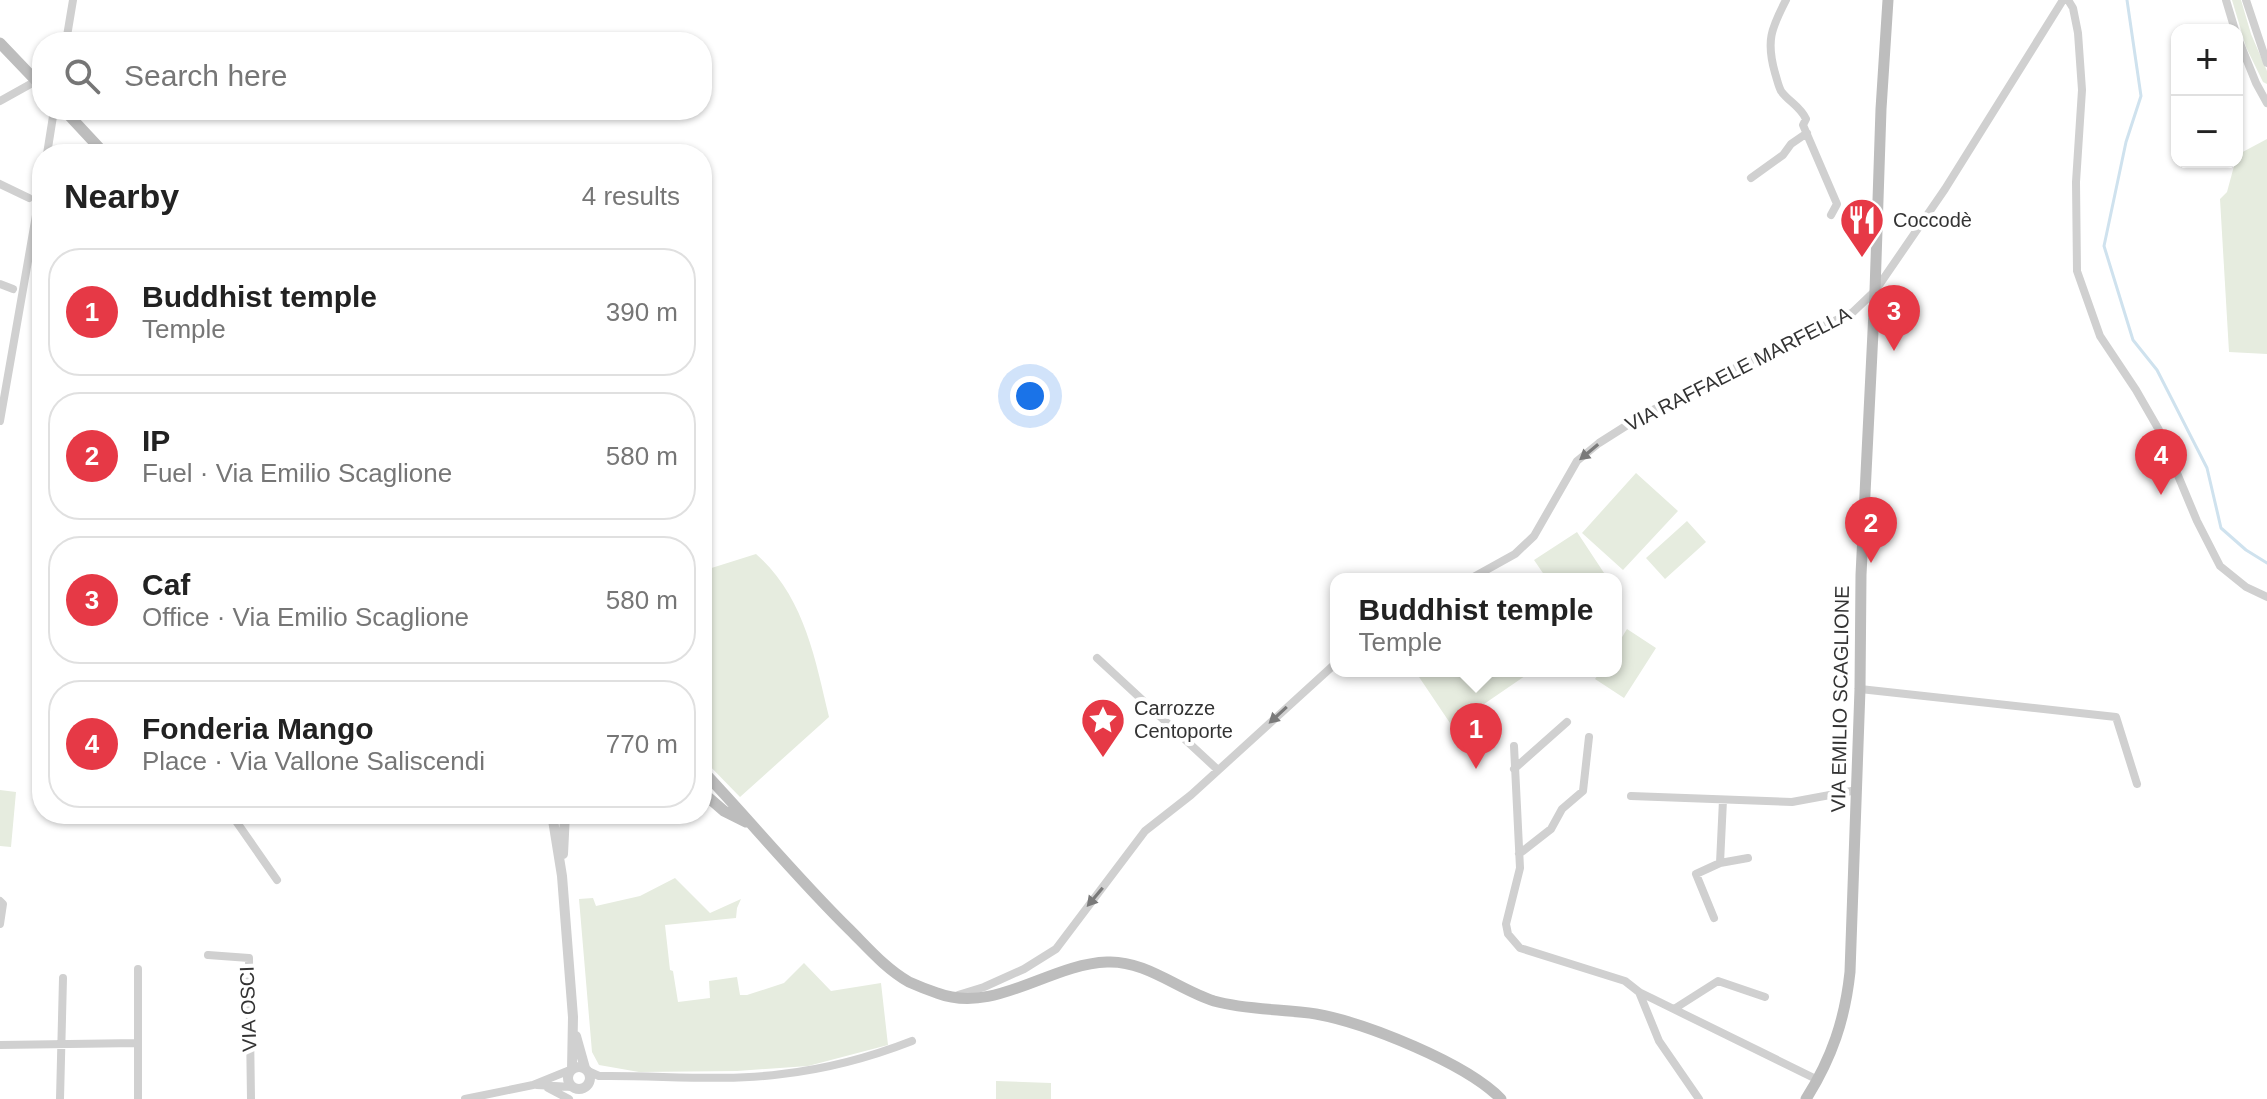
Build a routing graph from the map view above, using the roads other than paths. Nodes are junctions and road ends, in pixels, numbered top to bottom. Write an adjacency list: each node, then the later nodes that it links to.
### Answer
1 (73, 0): 8 (street)
2 (1786, 0): 18 (street)
3 (1888, 0): 28 (main road, VIA EMILIO SCAGLIONE)
4 (2066, 0): 28 (street, VIA RAFFAELE MARFELLA); 32 (street)
5 (2226, 0): 7 (street)
6 (2246, 0): 11 (street)
7 (2233, 24)
8 (68, 32)
9 (0, 43): 12 (main road)
10 (2243, 49): 14 (street)
11 (2267, 63)
12 (32, 77)
13 (32, 87): 15 (street)
14 (2266, 99)
15 (0, 101)
16 (52, 120): 19 (street)
17 (73, 120): 20 (main road)
18 (1807, 133): 21 (street); 24 (street)
19 (49, 144)
20 (96, 144)
21 (1751, 178)
22 (0, 184): 23 (street)
23 (29, 198)
24 (1831, 215)
25 (32, 234): 29 (street)
26 (0, 284): 27 (street)
27 (13, 289)
28 (1875, 291): 31 (street, VIA RAFFAELE MARFELLA, one-way to 31); 35 (main road, VIA EMILIO SCAGLIONE)
29 (2, 394): 30 (street)
30 (0, 420)
31 (1481, 573)
32 (2267, 597)
33 (1097, 658): 40 (street)
34 (1330, 668): 40 (street, one-way to 40)
35 (1860, 689): 42 (street); 43 (main road, VIA EMILIO SCAGLIONE)
36 (1567, 722): 39 (street)
37 (1589, 737): 51 (street)
38 (1514, 746): 39 (street)
39 (1514, 769): 51 (street)
40 (1218, 770): 63 (street, one-way to 63)
41 (712, 781): 50 (main road)
42 (2137, 784)
43 (1857, 790): 45 (street); 73 (main road, VIA EMILIO SCAGLIONE)
44 (1631, 796): 45 (street)
45 (1723, 800): 53 (street)
46 (712, 801): 50 (main road)
47 (238, 824): 55 (street)
48 (554, 824): 54 (street)
49 (565, 824): 54 (street)
50 (753, 826): 63 (main road)
51 (1519, 854): 62 (street)
52 (1748, 858): 53 (street)
53 (1720, 863): 57 (street)
54 (562, 876): 66 (street)
55 (277, 880)
56 (1, 902): 58 (street)
57 (1714, 918)
58 (0, 924)
59 (208, 955): 78 (street, VIA OSCI)
60 (138, 969): 68 (street)
61 (63, 978): 69 (street)
62 (1639, 992): 65 (street); 82 (street)
63 (951, 997): 81 (main road)
64 (1765, 997): 65 (street)
65 (1674, 1009): 73 (street)
66 (573, 1017): 71 (street); 72 (street)
67 (912, 1041): 72 (street)
68 (138, 1043): 69 (street); 77 (street)
69 (60, 1044): 70 (street); 76 (street)
70 (0, 1045)
71 (571, 1069): 72 (street); 74 (street); 75 (street)
72 (590, 1076): 75 (street); 80 (street)
73 (1818, 1080): 83 (main road, VIA EMILIO SCAGLIONE)
74 (536, 1085): 75 (street); 79 (street)
75 (573, 1093)
76 (60, 1099)
77 (138, 1099)
78 (251, 1099)
79 (465, 1099)
80 (587, 1099)
81 (1501, 1099)
82 (1699, 1099)
83 (1806, 1099)

